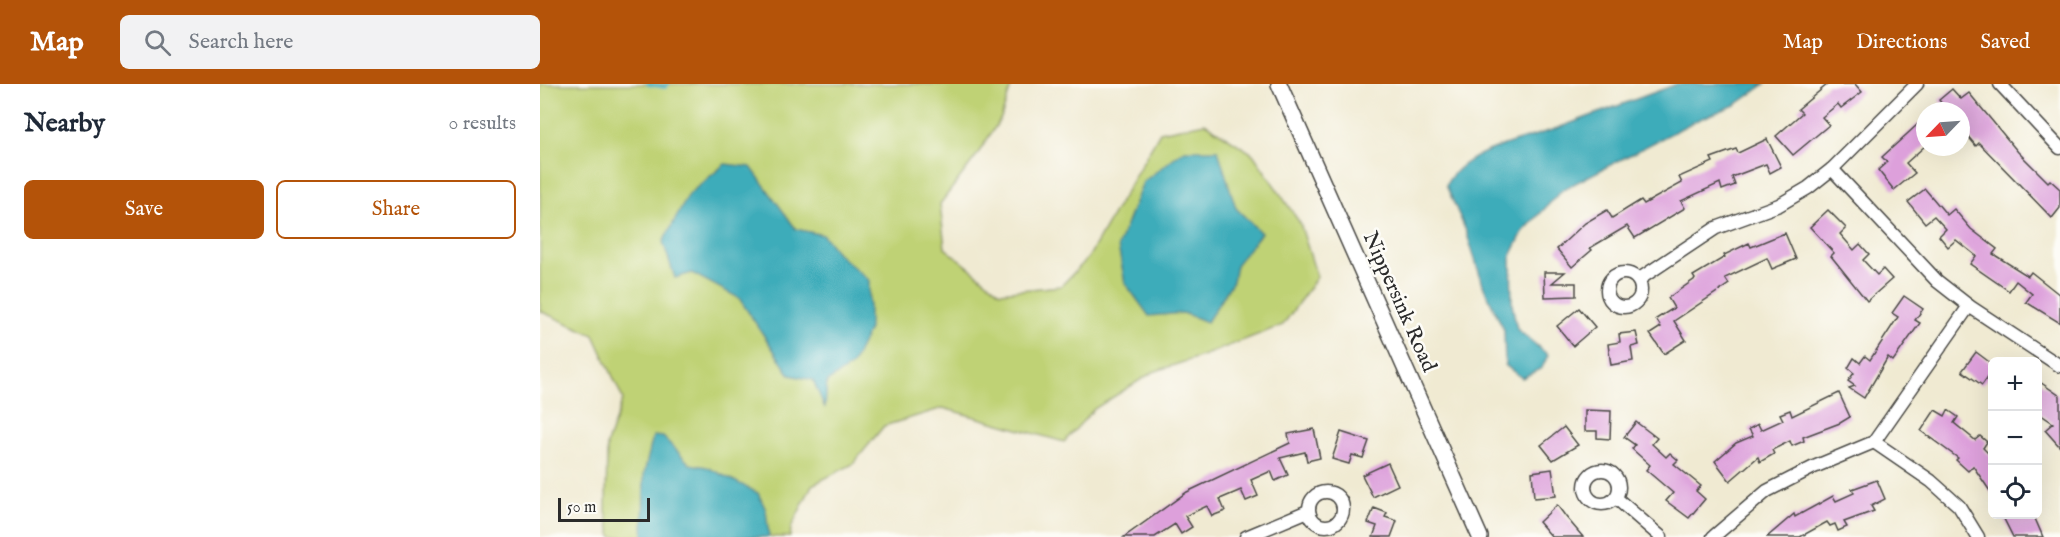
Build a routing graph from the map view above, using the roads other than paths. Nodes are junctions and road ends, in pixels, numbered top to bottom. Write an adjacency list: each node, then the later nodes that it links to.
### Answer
1 (1279, 84): 13 (street, Nippersink Road)
2 (1917, 84): 5 (street)
3 (2000, 84): 4 (street)
4 (2060, 148)
5 (1832, 169): 6 (street); 7 (street)
6 (1638, 280)
7 (1969, 306): 8 (street); 9 (street)
8 (2060, 366)
9 (1874, 442): 15 (street); 16 (street)
10 (1616, 498): 14 (street)
11 (1308, 511): 12 (street)
12 (1246, 537)
13 (1480, 537)
14 (1661, 537)
15 (1713, 537)
16 (1978, 537)

